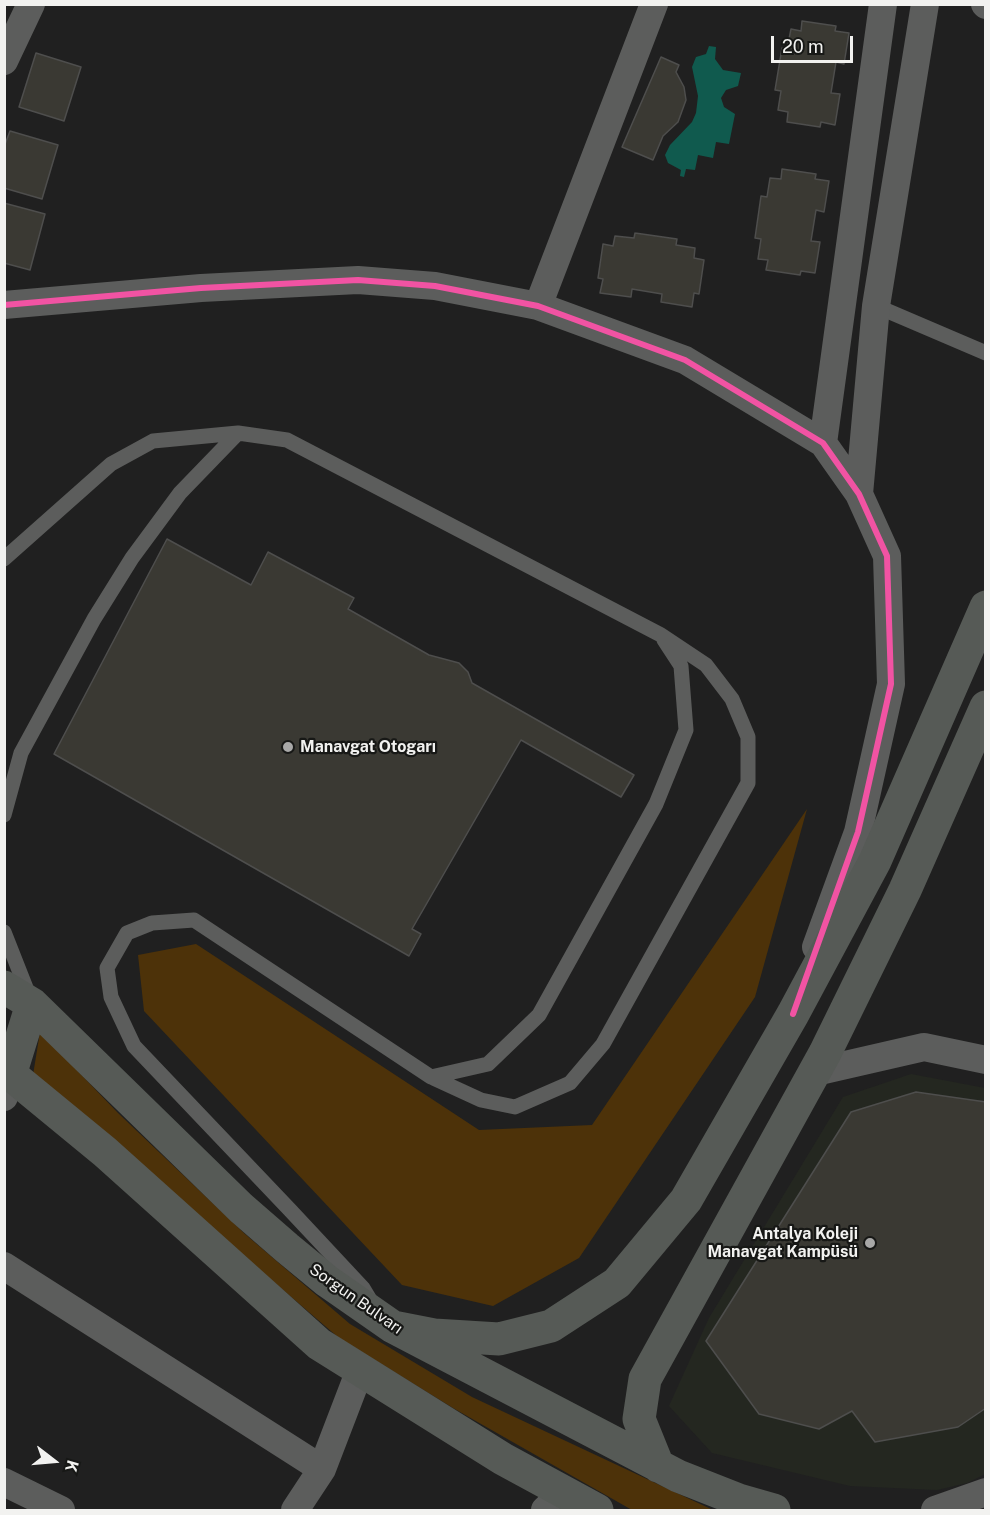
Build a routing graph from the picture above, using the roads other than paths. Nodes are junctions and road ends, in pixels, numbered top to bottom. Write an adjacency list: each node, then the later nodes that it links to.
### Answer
1 (31, 4): 5 (street)
2 (654, 4): 7 (street)
3 (883, 4): 11 (street)
4 (925, 4): 8 (street)
5 (4, 62)
6 (4, 305): 7 (street)
7 (538, 306): 11 (street)
8 (876, 306): 9 (lane); 12 (street)
9 (986, 353)
10 (238, 433): 13 (lane); 15 (lane); 17 (lane)
11 (823, 443): 12 (street)
12 (859, 494): 21 (street)
13 (4, 559)
14 (986, 607): 21 (street)
15 (661, 635): 24 (lane); 24 (lane)
16 (986, 707): 23 (street)
17 (4, 815)
18 (4, 932): 20 (lane)
19 (4, 987): 20 (street, Sorgun Bulvarı)
20 (32, 1004): 25 (street); 27 (street, Sorgun Bulvarı)
21 (793, 1014): 27 (street)
22 (986, 1060): 23 (street)
23 (815, 1072): 29 (street)
24 (431, 1077): 27 (lane)
25 (7, 1080): 28 (street)
26 (4, 1266): 30 (street)
27 (387, 1323): 29 (street, Sorgun Bulvarı)
28 (360, 1370): 30 (street); 33 (street)
29 (658, 1466): 37 (street, Sorgun Bulvarı)
30 (322, 1469): 35 (street)
31 (4, 1482): 34 (street)
32 (986, 1492): 38 (street)
33 (555, 1501): 36 (street)
34 (61, 1510)
35 (295, 1510)
36 (597, 1510)
37 (774, 1510)
38 (935, 1510)

